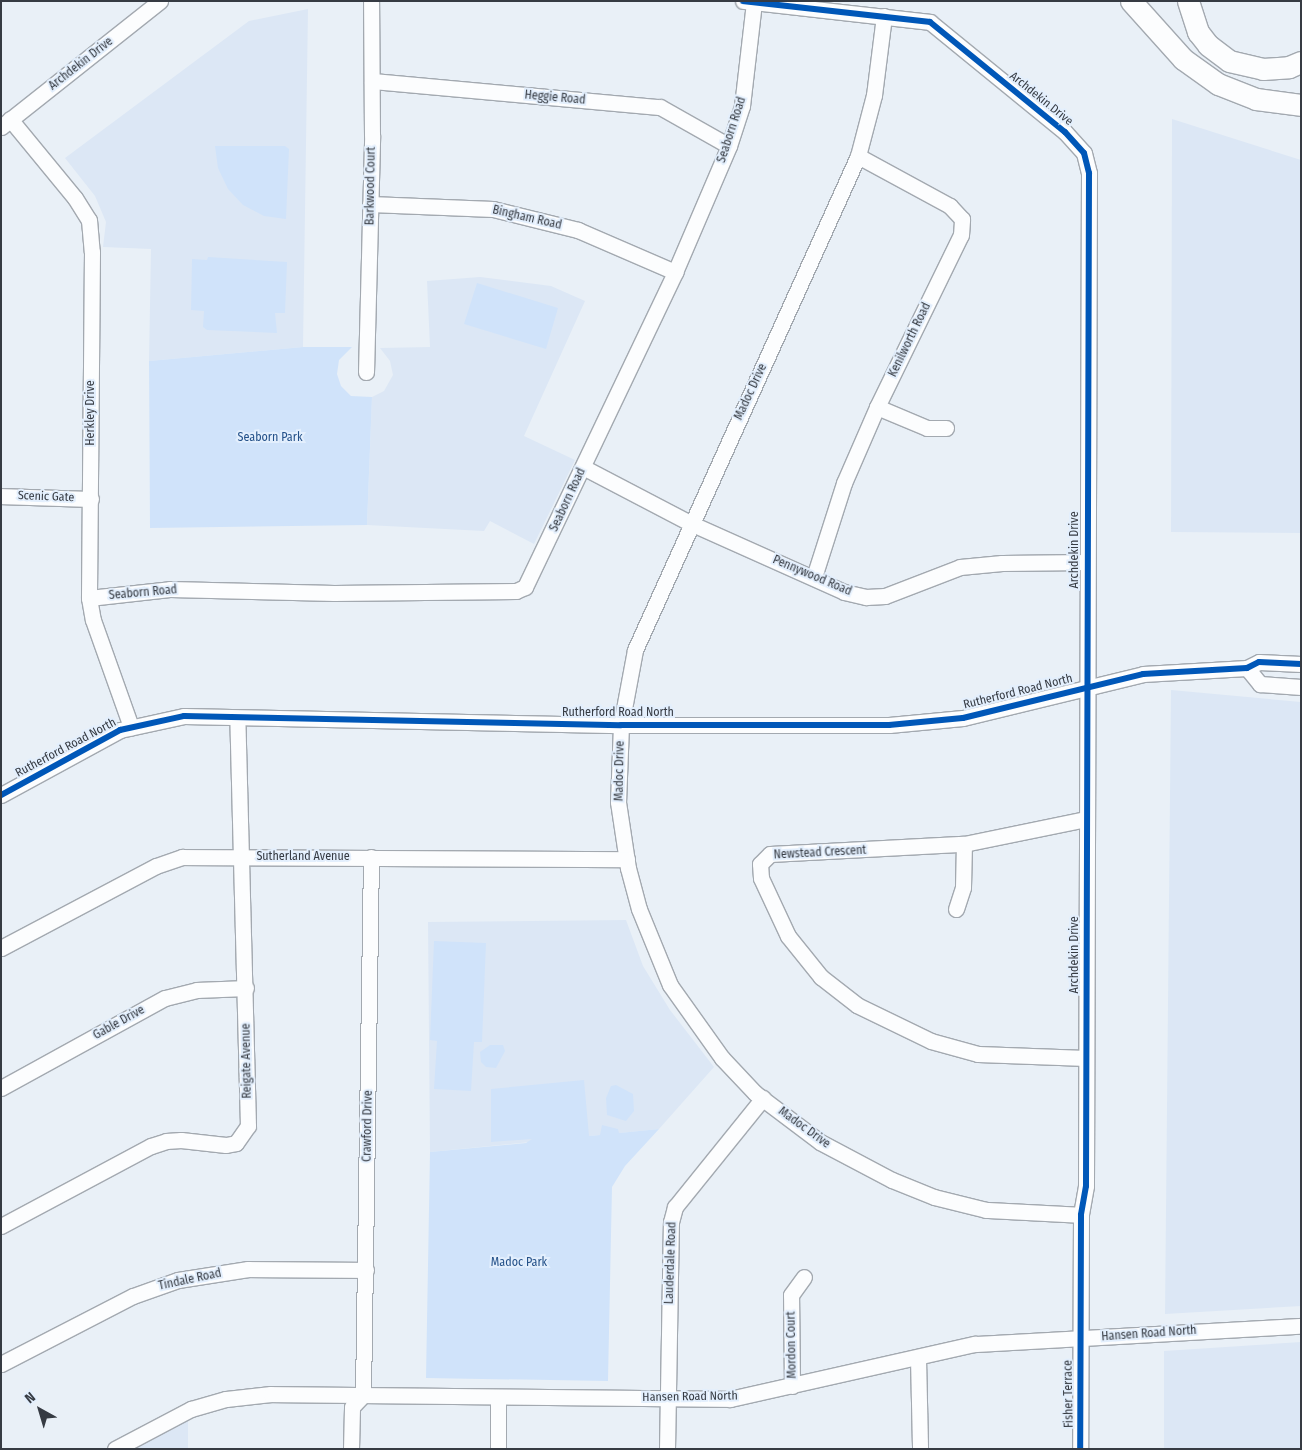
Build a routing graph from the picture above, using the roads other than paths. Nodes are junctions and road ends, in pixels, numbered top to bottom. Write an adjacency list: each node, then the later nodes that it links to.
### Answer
1 (160, 1): 10 (street, Archdekin Drive)
2 (371, 1): 8 (street, Barkwood Court)
3 (1131, 1): 9 (highway)
4 (1188, 1): 7 (highway)
5 (749, 2): 6 (street, Archdekin Drive); 11 (street, Seaborn Road)
6 (884, 16): 12 (street, Madoc Drive); 22 (street, Archdekin Drive)
7 (1301, 62)
8 (372, 81): 11 (street, Heggie Road); 13 (street, Barkwood Court)
9 (1301, 105)
10 (6, 123): 20 (street, Herkley Drive)
11 (729, 146): 14 (street, Seaborn Road)
12 (858, 156): 16 (street, Kenilworth Road); 21 (street, Madoc Drive)
13 (370, 204): 14 (street, Bingham Road); 15 (street, Barkwood Court)
14 (675, 272): 18 (street, Seaborn Road)
15 (366, 372)
16 (877, 407): 17 (street); 23 (street, Kenilworth Road)
17 (946, 428)
18 (583, 467): 21 (street, Pennywood Road); 24 (street, Seaborn Road)
19 (1, 496): 20 (street, Scenic Gate)
20 (91, 499): 24 (street, Herkley Drive)
21 (690, 523): 23 (street, Pennywood Road); 30 (street, Madoc Drive)
22 (1086, 562): 23 (street, Pennywood Road); 27 (street, Archdekin Drive)
23 (814, 577)
24 (89, 598): 31 (street, Herkley Drive)
25 (1301, 664): 26 (street, Rutherford Road North)
26 (1247, 668): 27 (street, Rutherford Road North); 28 (street)
27 (1086, 685): 30 (street, Rutherford Road North); 33 (street, Archdekin Drive)
28 (1301, 687)
29 (237, 719): 30 (street, Rutherford Road North); 31 (street, Rutherford Road North); 35 (street, Reigate Avenue)
30 (621, 725): 37 (street, Madoc Drive)
31 (131, 727): 32 (street, Rutherford Road North)
32 (1, 795)
33 (1086, 819): 34 (street, Newstead Crescent); 41 (street, Archdekin Drive)
34 (964, 844): 38 (street); 41 (street, Newstead Crescent)
35 (243, 857): 36 (street, Sutherland Avenue); 39 (street, Sutherland Avenue); 40 (street, Reigate Avenue)
36 (371, 857): 37 (street, Sutherland Avenue); 46 (street, Crawford Drive)
37 (627, 859): 43 (street, Madoc Drive)
38 (956, 909)
39 (1, 948)
40 (246, 988): 42 (street, Gable Drive); 45 (street, Reigate Avenue)
41 (1086, 1058): 44 (street, Archdekin Drive)
42 (1, 1088)
43 (763, 1098): 44 (street, Madoc Drive); 55 (street, Lauderdale Road)
44 (1082, 1214): 49 (street, Archdekin Drive)
45 (1, 1226)
46 (366, 1270): 51 (street, Tindale Road); 53 (street, Crawford Drive)
47 (804, 1278): 52 (street, Mordon Court)
48 (1301, 1326): 49 (street, Hansen Road North)
49 (1079, 1338): 50 (street, Hansen Road North); 61 (street, Fisher Terrace)
50 (918, 1358): 52 (street, Hansen Road North); 60 (street)
51 (1, 1364)
52 (792, 1386): 55 (street, Hansen Road North)
53 (363, 1395): 54 (street, Hansen Road North); 56 (street, Hansen Road North); 57 (street)
54 (498, 1398): 55 (street, Hansen Road North); 58 (street)
55 (669, 1399): 59 (street, Lauderdale Road)
56 (115, 1449)
57 (351, 1449)
58 (498, 1449)
59 (667, 1449)
60 (920, 1449)
61 (1080, 1449)

